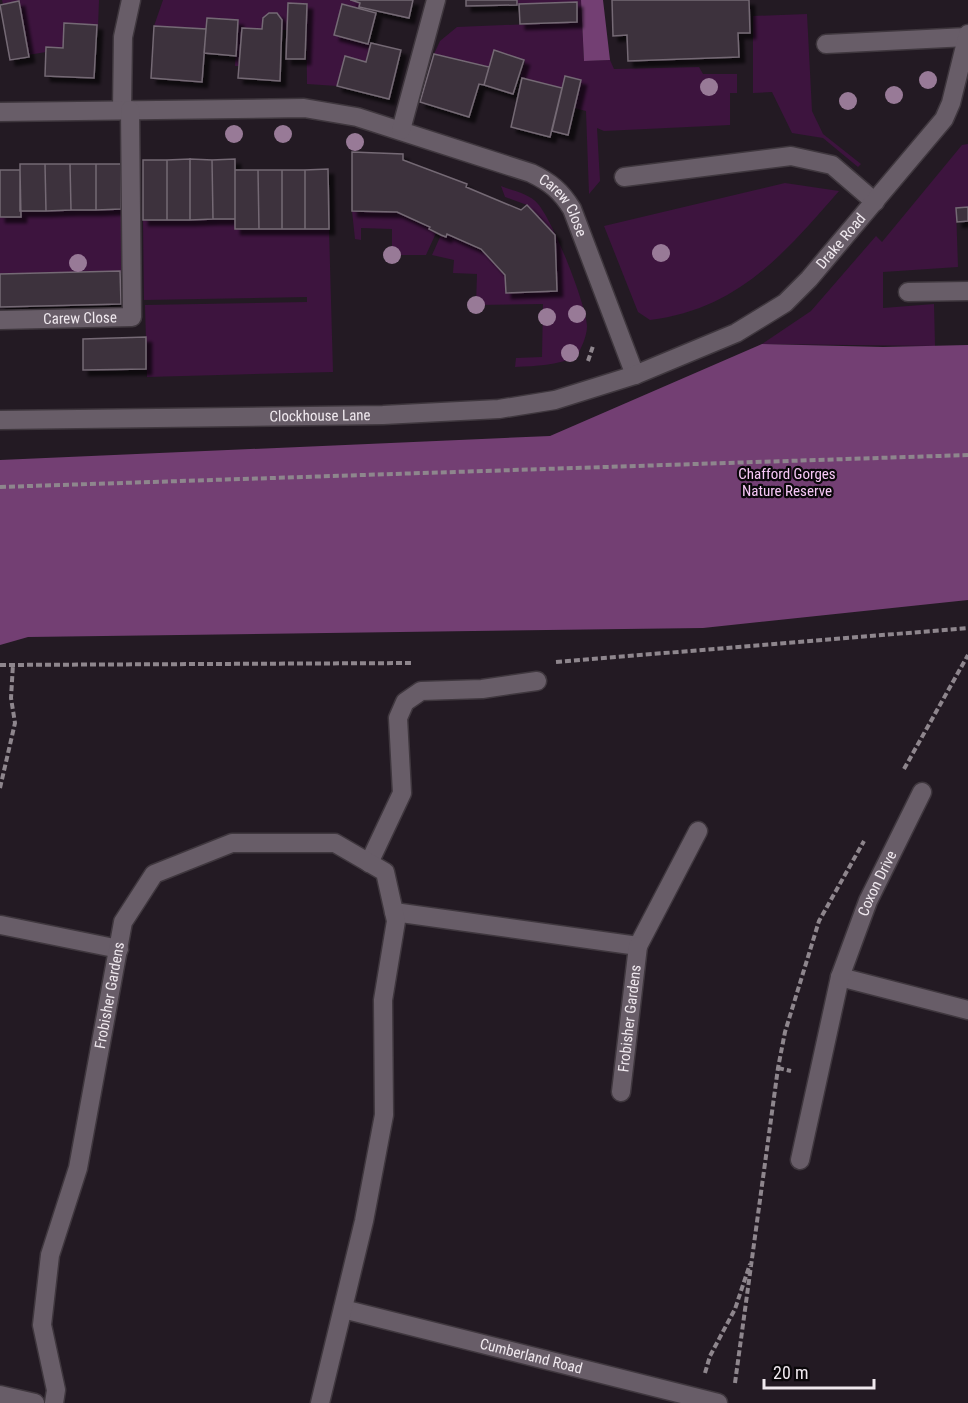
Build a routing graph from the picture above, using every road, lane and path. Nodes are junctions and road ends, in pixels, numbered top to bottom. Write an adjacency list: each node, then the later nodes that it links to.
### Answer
1 (131, 0): 6 (street, Carew Close)
2 (436, 0): 8 (street)
3 (967, 35): 4 (street); 5 (street, Drake Road)
4 (826, 44)
5 (963, 71): 10 (street, Drake Road)
6 (126, 110): 7 (street, Carew Close); 8 (street, Carew Close); 13 (street, Carew Close)
7 (0, 112)
8 (401, 130): 14 (street, Carew Close)
9 (624, 177): 10 (street)
10 (876, 202): 16 (street, Drake Road)
11 (968, 291): 12 (street)
12 (908, 292)
13 (0, 320)
14 (614, 323): 15 (path); 16 (street, Carew Close)
15 (579, 366)
16 (635, 375): 17 (street, Clockhouse Lane)
17 (0, 420)
18 (968, 455): 19 (path)
19 (0, 487)
20 (968, 628): 21 (path)
21 (551, 662)
22 (420, 663): 23 (path)
23 (13, 664): 24 (path); 26 (path)
24 (0, 665)
25 (537, 681): 29 (street)
26 (0, 788)
27 (922, 792): 34 (street, Coxon Drive)
28 (698, 831): 32 (street, Frobisher Gardens)
29 (369, 863): 30 (street, Frobisher Gardens); 33 (street, Frobisher Gardens)
30 (394, 912): 32 (street, Frobisher Gardens); 38 (street, Frobisher Gardens)
31 (1, 925): 33 (street)
32 (638, 946): 36 (street, Frobisher Gardens)
33 (119, 948): 43 (street, Frobisher Gardens)
34 (840, 977): 35 (street); 37 (street, Coxon Drive)
35 (968, 1010)
36 (621, 1092)
37 (800, 1160)
38 (343, 1309): 44 (street, Frobisher Gardens); 45 (street, Cumberland Road)
39 (703, 1381): 40 (path)
40 (735, 1386)
41 (0, 1395): 42 (street)
42 (35, 1403)
43 (54, 1403)
44 (320, 1403)
45 (718, 1403)

